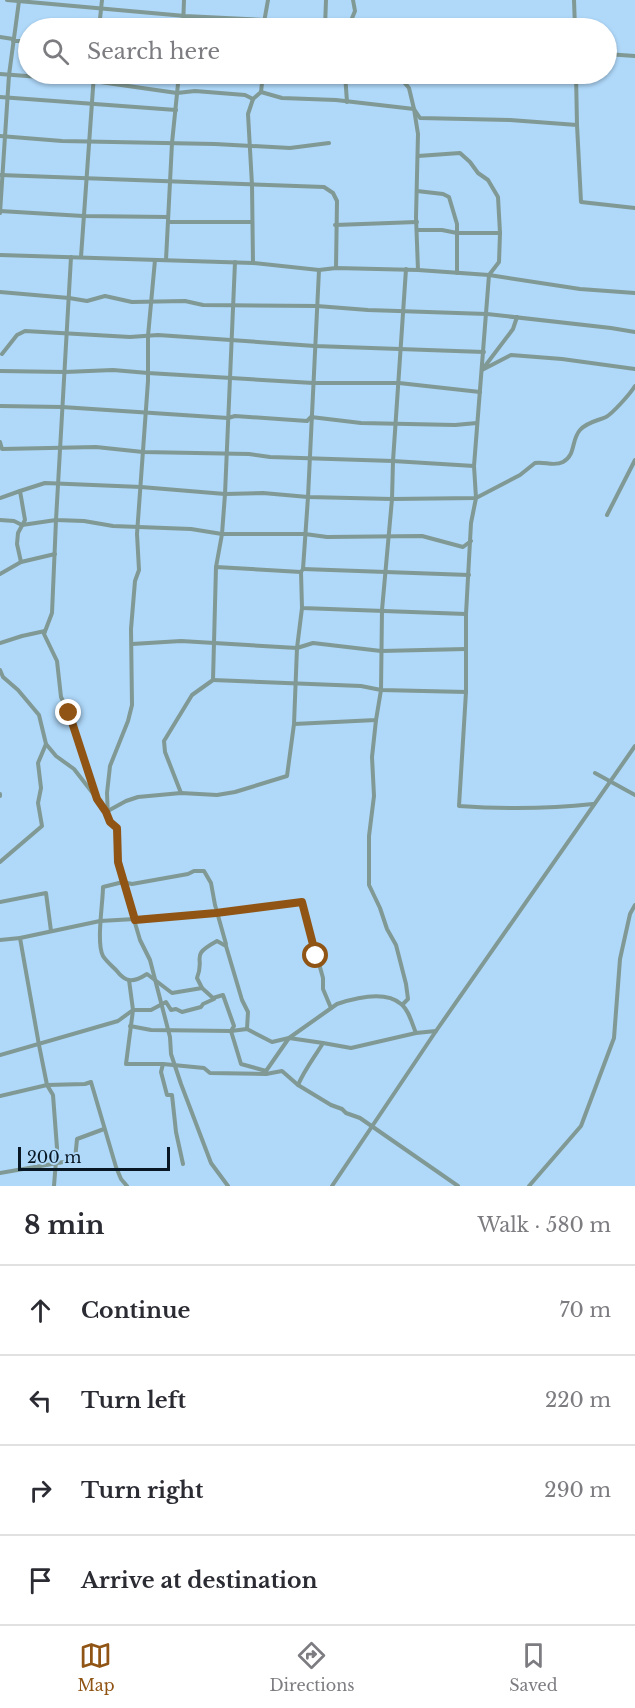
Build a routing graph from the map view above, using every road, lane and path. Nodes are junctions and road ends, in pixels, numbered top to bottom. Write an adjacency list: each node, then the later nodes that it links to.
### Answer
1 (7, 0): 8 (street)
2 (102, 0): 9 (street)
3 (184, 0): 10 (street)
4 (268, 0): 13 (street)
5 (326, 0): 14 (street)
6 (353, 0): 15 (street)
7 (574, 0): 16 (street)
8 (19, 1): 9 (street); 18 (street)
9 (101, 8): 10 (street); 11 (street)
10 (185, 16): 12 (street)
11 (100, 18)
12 (224, 18)
13 (264, 18)
14 (325, 18)
15 (352, 18)
16 (574, 18)
17 (0, 37): 18 (street)
18 (13, 40): 19 (street); 23 (street)
19 (18, 40)
20 (617, 55): 21 (street)
21 (635, 56)
22 (0, 74): 23 (street)
23 (9, 75): 24 (street); 35 (street)
24 (18, 76)
25 (93, 84): 38 (street)
26 (114, 84): 33 (street)
27 (178, 84): 33 (street)
28 (262, 84): 32 (street)
29 (346, 84): 37 (street)
30 (406, 84): 39 (street)
31 (576, 84): 41 (street)
32 (261, 92): 36 (street); 37 (street)
33 (177, 93): 36 (street); 40 (street)
34 (0, 97): 35 (street)
35 (8, 98): 38 (street); 43 (street)
36 (253, 99): 47 (street)
37 (347, 102): 39 (street)
38 (91, 103): 40 (street); 44 (street)
39 (414, 109): 41 (street); 48 (street)
40 (176, 110): 45 (street)
41 (577, 125): 54 (street)
42 (0, 136): 43 (street)
43 (5, 138): 44 (street); 49 (street)
44 (90, 141): 45 (street); 50 (street)
45 (172, 143): 47 (street); 51 (street)
46 (329, 143): 47 (street)
47 (248, 146): 52 (street)
48 (418, 156): 53 (street); 63 (street)
49 (1, 176): 50 (street); 55 (street)
50 (86, 179): 51 (street); 56 (street)
51 (170, 182): 52 (street); 57 (street)
52 (252, 184): 58 (street); 60 (street)
53 (417, 191): 59 (street); 62 (street)
54 (635, 208)
55 (0, 212): 56 (street)
56 (83, 216): 57 (street); 66 (street)
57 (168, 220): 58 (street); 68 (street)
58 (252, 222): 70 (street)
59 (417, 222): 60 (street); 61 (street)
60 (335, 225): 71 (street)
61 (417, 230): 62 (street); 74 (street)
62 (457, 233): 63 (street); 75 (street)
63 (500, 233): 76 (street)
64 (0, 255): 65 (street)
65 (71, 257): 66 (street); 79 (street)
66 (81, 257): 67 (street)
67 (155, 260): 68 (street); 80 (street)
68 (166, 260): 69 (street)
69 (236, 262): 70 (street); 81 (street)
70 (253, 263): 73 (street)
71 (336, 268): 72 (street); 73 (street)
72 (406, 269): 74 (street); 83 (street)
73 (319, 270): 82 (street)
74 (418, 270): 75 (street)
75 (457, 273): 76 (street)
76 (489, 275): 78 (street); 84 (street)
77 (0, 292): 79 (street)
78 (635, 293)
79 (69, 298): 80 (street); 87 (street)
80 (151, 301): 81 (street); 88 (street)
81 (233, 304): 82 (street); 89 (street)
82 (317, 306): 83 (street); 90 (street)
83 (404, 310): 84 (street); 91 (street)
84 (486, 314): 85 (street); 92 (street)
85 (518, 316): 86 (street); 96 (street)
86 (635, 332)
87 (68, 335): 88 (street); 93 (street); 97 (street)
88 (148, 336): 89 (street); 98 (street)
89 (232, 340): 90 (street); 99 (street)
90 (315, 346): 91 (street); 100 (street)
91 (401, 348): 92 (street); 101 (street)
92 (484, 352): 96 (street)
93 (2, 354)
94 (635, 369): 96 (street)
95 (0, 370): 97 (street)
96 (482, 370): 103 (street)
97 (65, 372): 98 (street); 105 (street)
98 (148, 374): 99 (street); 106 (street)
99 (231, 379): 100 (street); 108 (street)
100 (313, 383): 101 (street); 107 (street)
101 (399, 383): 103 (street); 110 (street)
102 (635, 387): 125 (street)
103 (480, 392): 109 (street)
104 (0, 406): 105 (street)
105 (62, 407): 106 (street); 112 (street)
106 (146, 413): 108 (street); 113 (street)
107 (311, 417): 108 (street); 110 (street); 115 (street)
108 (228, 418): 114 (street)
109 (477, 423): 110 (street); 118 (street)
110 (396, 424): 117 (street)
111 (0, 442): 112 (street)
112 (60, 446): 113 (street); 119 (street)
113 (143, 452): 114 (street); 120 (street)
114 (226, 454): 115 (street); 122 (street)
115 (309, 458): 117 (street); 123 (street)
116 (635, 460): 127 (street)
117 (393, 461): 118 (street); 126 (street)
118 (474, 466): 125 (street)
119 (58, 484): 120 (street); 121 (street); 129 (street)
120 (141, 487): 122 (street); 131 (street)
121 (20, 491): 124 (street); 130 (street)
122 (225, 494): 123 (street); 132 (street)
123 (308, 497): 126 (street); 133 (street)
124 (0, 498)
125 (476, 498): 126 (street); 135 (street)
126 (392, 499): 134 (street)
127 (607, 515)
128 (0, 520): 130 (street)
129 (56, 520): 130 (street); 131 (street); 136 (street)
130 (22, 525): 137 (street)
131 (138, 526): 132 (street); 148 (street)
132 (222, 534): 133 (street); 138 (street)
133 (305, 534): 134 (street); 139 (street)
134 (389, 536): 135 (street); 140 (street)
135 (471, 541): 142 (street)
136 (55, 554): 137 (street); 146 (street)
137 (21, 562): 141 (street)
138 (216, 567): 139 (street); 149 (street)
139 (302, 571): 140 (street); 143 (street)
140 (387, 573): 142 (street); 144 (street)
141 (0, 574)
142 (469, 575): 145 (street)
143 (302, 609): 144 (street); 150 (street)
144 (382, 610): 145 (street); 152 (street)
145 (466, 614): 151 (street)
146 (45, 631): 147 (street); 166 (street)
147 (0, 643)
148 (132, 644): 149 (street); 168 (street)
149 (214, 644): 150 (street); 154 (street)
150 (297, 648): 152 (street); 155 (street)
151 (466, 649): 152 (street); 157 (street)
152 (381, 651): 156 (street)
153 (0, 670): 160 (street)
154 (213, 680): 155 (street); 164 (street)
155 (296, 684): 156 (street); 159 (street)
156 (381, 690): 157 (street); 158 (street)
157 (466, 692): 167 (street)
158 (376, 720): 159 (street); 185 (street)
159 (294, 724): 164 (street)
160 (46, 744): 166 (street); 169 (street)
161 (635, 746): 163 (street)
162 (594, 773): 163 (street)
163 (610, 781): 165 (street); 167 (street)
164 (182, 793): 168 (street)
165 (635, 795)
166 (97, 799): 168 (street)
167 (594, 804): 192 (street)
168 (106, 812): 170 (street)
169 (0, 862)
170 (123, 882): 173 (street); 174 (street); 175 (street)
171 (0, 902): 176 (street)
172 (635, 905): 214 (street)
173 (216, 913): 174 (street); 179 (street); 186 (street)
174 (135, 920): 175 (street); 181 (street)
175 (100, 921): 176 (street); 180 (street)
176 (51, 931): 177 (street)
177 (20, 938): 178 (street); 196 (street)
178 (0, 940)
179 (226, 945): 182 (street); 189 (street)
180 (129, 980): 181 (street); 187 (street)
181 (155, 980): 182 (street); 184 (street)
182 (202, 988): 183 (street)
183 (224, 995): 184 (street); 191 (street)
184 (161, 1005): 187 (street); 190 (street)
185 (403, 1005): 186 (street); 193 (street)
186 (331, 1008): 194 (street)
187 (133, 1010): 188 (street); 196 (street)
188 (130, 1026): 190 (street); 198 (street)
189 (247, 1029): 191 (street); 194 (street)
190 (167, 1030): 191 (street); 199 (street)
191 (231, 1031): 200 (street)
192 (436, 1031): 193 (street); 204 (street)
193 (416, 1033): 195 (street)
194 (289, 1038): 195 (street); 200 (street)
195 (322, 1043): 202 (street)
196 (39, 1045): 197 (street); 201 (street)
197 (0, 1055)
198 (163, 1064): 199 (street); 207 (street)
199 (176, 1065): 200 (street); 211 (street)
200 (266, 1073): 202 (street)
201 (47, 1085): 203 (street); 205 (street); 206 (street)
202 (298, 1085): 204 (street)
203 (0, 1096)
204 (372, 1127): 212 (street); 213 (street)
205 (104, 1129): 206 (street); 210 (street)
206 (57, 1163): 208 (street); 209 (street)
207 (183, 1164)
208 (0, 1173)
209 (54, 1186)
210 (128, 1186)
211 (228, 1186)
212 (332, 1186)
213 (458, 1186)
214 (529, 1186)

